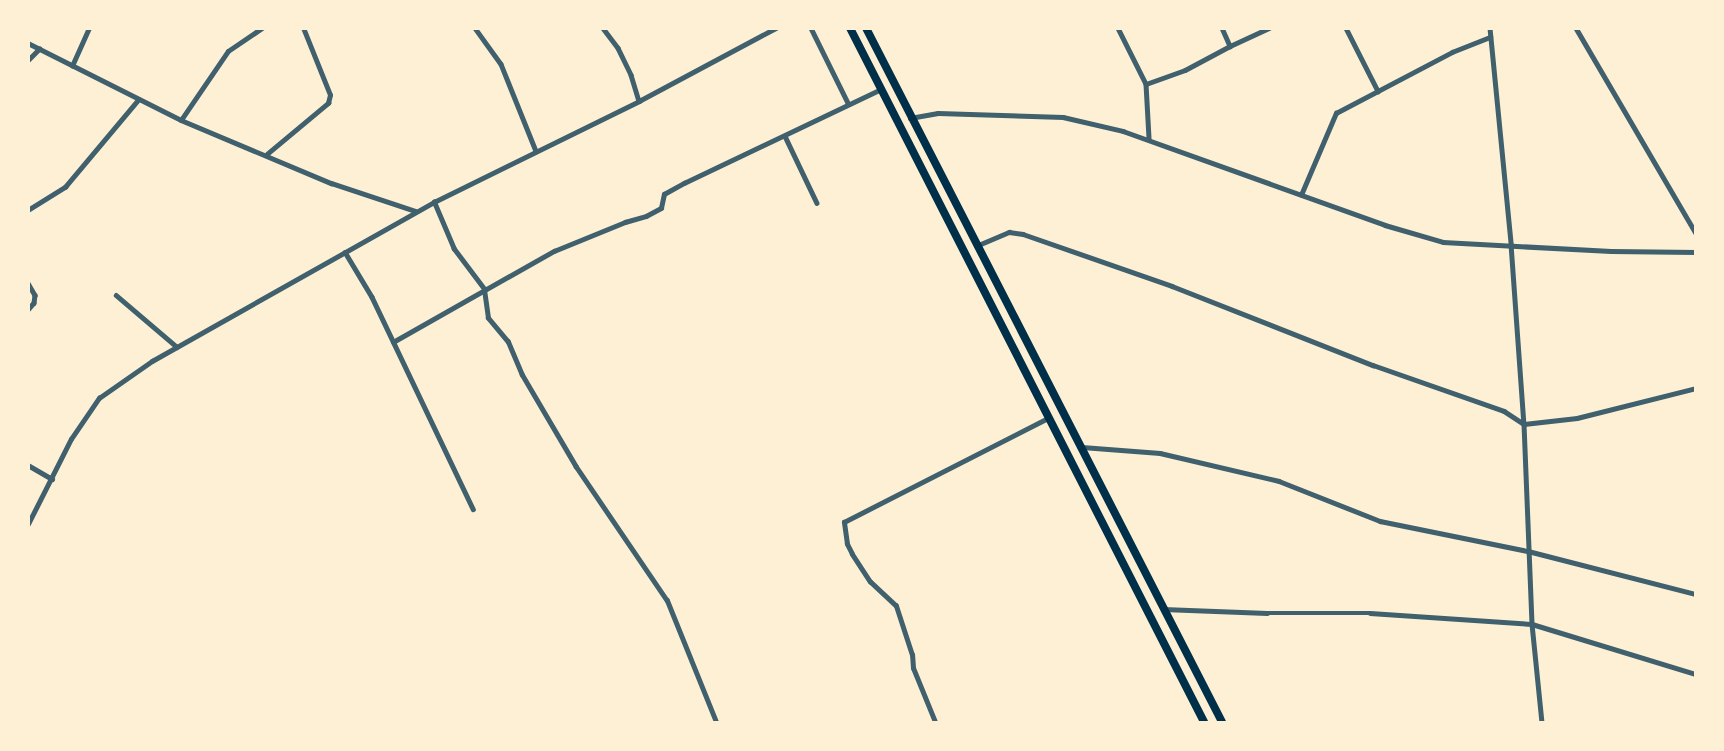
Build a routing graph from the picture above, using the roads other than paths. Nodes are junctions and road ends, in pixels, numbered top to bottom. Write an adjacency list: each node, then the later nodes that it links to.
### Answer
1 (88, 28): 21 (street)
2 (262, 28): 29 (street)
3 (303, 28): 33 (street)
4 (475, 28): 32 (street)
5 (603, 28): 26 (street)
6 (776, 28): 26 (street)
7 (811, 28): 27 (street)
8 (850, 28): 23 (highway)
9 (866, 28): 28 (highway)
10 (1118, 28): 22 (street)
11 (1222, 28): 18 (street)
12 (1269, 28): 18 (street)
13 (1346, 28): 24 (street)
14 (1490, 28): 16 (street)
15 (1576, 28): 39 (street)
16 (1490, 37): 24 (street); 40 (street)
17 (28, 44): 19 (street)
18 (1230, 46): 22 (street)
19 (39, 49): 20 (street); 21 (street)
20 (28, 60)
21 (72, 66): 25 (street)
22 (1146, 84): 31 (street)
23 (881, 89): 27 (street); 48 (highway)
24 (1378, 91): 34 (street)
25 (138, 100): 29 (street); 37 (street)
26 (639, 101): 32 (street)
27 (848, 103): 30 (street)
28 (910, 118): 31 (street); 41 (highway)
29 (181, 120): 33 (street)
30 (785, 136): 36 (street); 45 (street)
31 (1149, 138): 34 (street)
32 (536, 151): 35 (street)
33 (267, 154): 38 (street)
34 (1302, 195): 40 (street)
35 (434, 202): 38 (street); 45 (street)
36 (817, 203)
37 (28, 210)
38 (416, 211): 42 (street)
39 (1695, 233)
40 (1510, 244): 43 (street); 54 (street)
41 (976, 246): 46 (highway); 54 (street)
42 (345, 252): 50 (street); 51 (street)
43 (1695, 252)
44 (28, 283): 49 (street)
45 (484, 289): 50 (street); 65 (street)
46 (999, 290): 48 (highway); 55 (highway)
47 (116, 295): 51 (street)
48 (987, 297): 53 (highway)
49 (28, 310)
50 (393, 342): 58 (street)
51 (177, 347): 57 (street)
52 (1695, 388): 54 (street)
53 (1048, 418): 66 (street); 67 (highway)
54 (1524, 424): 60 (street)
55 (1081, 447): 60 (street); 62 (highway)
56 (28, 465): 57 (street)
57 (52, 479): 59 (street)
58 (473, 509)
59 (28, 524)
60 (1528, 551): 61 (street); 63 (street)
61 (1695, 594)
62 (1163, 609): 63 (street); 68 (highway)
63 (1532, 624): 64 (street); 69 (street)
64 (1695, 674)
65 (716, 723)
66 (934, 723)
67 (1204, 723)
68 (1222, 723)
69 (1542, 723)

